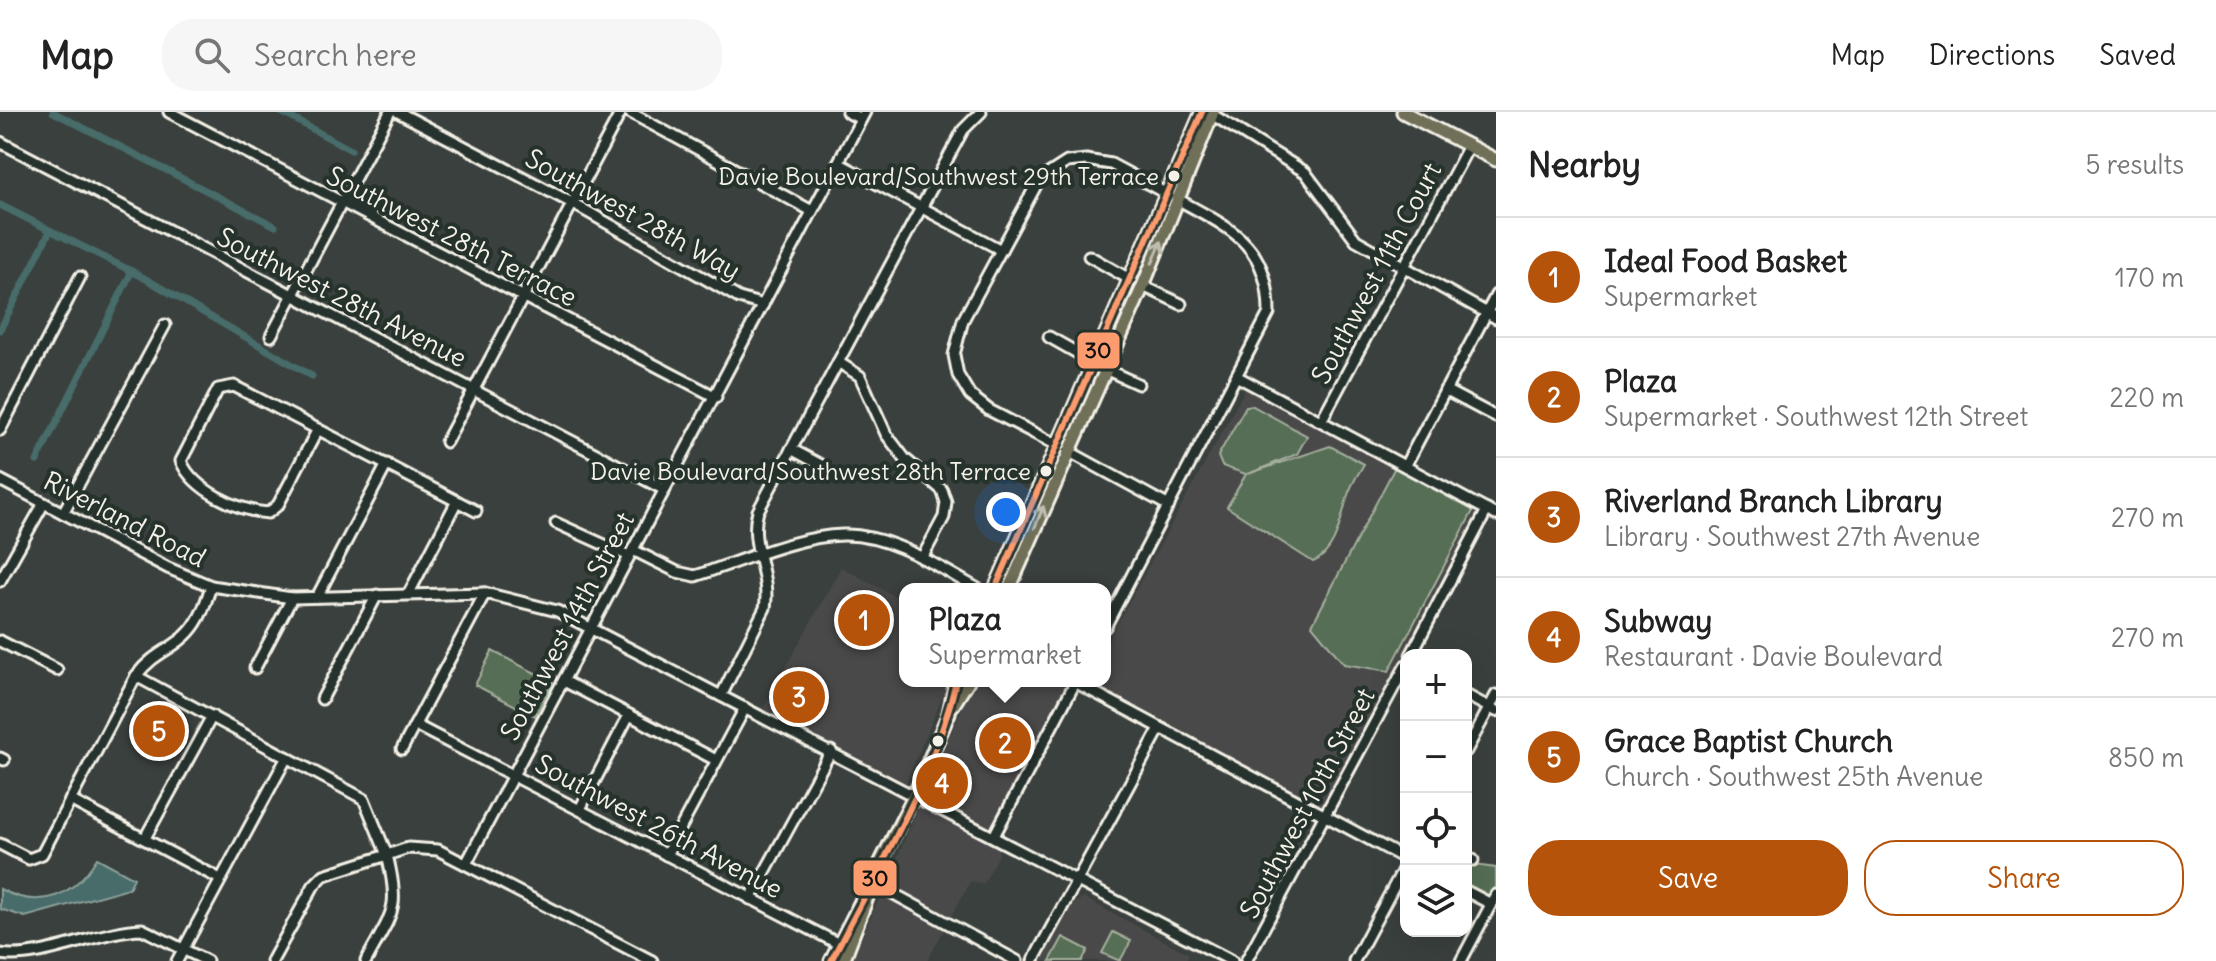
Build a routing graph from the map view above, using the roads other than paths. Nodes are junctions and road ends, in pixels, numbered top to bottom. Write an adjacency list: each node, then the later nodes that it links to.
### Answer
1 (169, 112): 17 (street, Southwest 28th Terrace)
2 (390, 112): 17 (street)
3 (398, 112): 16 (street, Southwest 28th Way)
4 (621, 112): 16 (street)
5 (629, 112): 19 (street)
6 (847, 112): 10 (street)
7 (981, 112): 18 (street)
8 (1403, 112): 12 (main road)
9 (1209, 113): 15 (main road); 15 (main road); 22 (street)
10 (863, 115): 14 (street, Southwest 14th Street)
11 (0, 142): 27 (street, Southwest 28th Avenue)
12 (1469, 146): 13 (main road); 22 (street, Southwest 11th Court)
13 (1496, 160)
14 (838, 163): 18 (street); 19 (street, Southwest 14th Street)
15 (1174, 198): 20 (street); 24 (main road); 25 (main road, one-way to 15); 37 (street)
16 (572, 203): 28 (street); 30 (street, Southwest 28th Way)
17 (342, 204): 27 (street); 28 (street, Southwest 28th Terrace)
18 (920, 207): 20 (street); 35 (street)
19 (812, 211): 30 (street, Southwest 14th Street)
20 (1001, 250): 47 (street)
21 (1089, 256): 24 (street)
22 (1405, 269): 31 (street); 43 (street, Southwest 11th Court)
23 (80, 277): 45 (street)
24 (1131, 280): 36 (main road)
25 (1143, 286): 29 (street); 36 (main road)
26 (1496, 295): 31 (street)
27 (293, 297): 33 (street); 39 (street, Southwest 28th Avenue)
28 (523, 298): 39 (street); 41 (street, Southwest 28th Terrace)
29 (1181, 304)
30 (763, 305): 41 (street, Southwest 14th Street)
31 (1491, 316): 40 (street)
32 (165, 325): 58 (street)
33 (271, 336)
34 (1049, 337): 36 (street)
35 (838, 362): 48 (street); 63 (street)
36 (1100, 366): 38 (street); 47 (main road); 47 (main road)
37 (1238, 377): 43 (street); 56 (street)
38 (1138, 384)
39 (474, 390): 46 (street); 53 (street, Southwest 28th Avenue)
40 (1445, 390): 42 (street); 51 (street)
41 (716, 397): 53 (street, Southwest 14th Street)
42 (1496, 417)
43 (1321, 421): 51 (street)
44 (318, 429): 44 (street); 49 (street)
45 (0, 430)
46 (446, 442)
47 (1062, 448): 56 (street); 66 (main road); 67 (main road, one-way to 47)
48 (791, 449): 50 (street); 62 (street)
49 (387, 464): 54 (street); 72 (street)
50 (821, 465)
51 (1405, 466): 59 (street)
52 (0, 480): 55 (street, Riverland Road)
53 (665, 490): 61 (street, Southwest 14th Street)
54 (457, 501): 57 (street); 69 (street)
55 (44, 503): 58 (street, Riverland Road); 64 (street)
56 (1169, 506): 74 (street)
57 (476, 511)
58 (63, 513): 68 (street, Riverland Road)
59 (1492, 513): 77 (street)
60 (556, 523): 61 (street)
61 (631, 553): 62 (street); 75 (street, Southwest 14th Street)
62 (759, 556): 63 (street); 88 (street)
63 (922, 558): 65 (street)
64 (0, 581)
65 (967, 583)
66 (998, 583)
67 (1011, 583)
68 (211, 586): 73 (street, Riverland Road); 80 (street)
69 (409, 593): 70 (street, Riverland Road); 71 (street, Riverland Road)
70 (485, 593): 75 (street, Riverland Road); 96 (street)
71 (377, 595): 72 (street, Riverland Road); 90 (street)
72 (317, 597): 73 (street, Riverland Road)
73 (292, 598): 78 (street)
74 (1111, 616)
75 (592, 628): 82 (street, Southwest 14th Street); 88 (street, Riverland Road)
76 (0, 641): 79 (street)
77 (1414, 649)
78 (255, 668)
79 (57, 670)
80 (136, 676): 95 (street); 105 (street)
81 (1400, 676): 107 (street, Southwest 10th Street)
82 (564, 681): 94 (street); 103 (street, Southwest 14th Street)
83 (955, 687): 93 (main road)
84 (964, 687): 93 (main road)
85 (1072, 687): 108 (street)
86 (1086, 687): 97 (street)
87 (1496, 695): 92 (street)
88 (721, 696): 91 (street, Riverland Road)
89 (1472, 698): 92 (street)
90 (322, 699)
91 (745, 708): 100 (street, Riverland Road); 102 (street)
92 (1492, 710): 98 (street)
93 (949, 713): 104 (main road)
94 (629, 715): 102 (street); 106 (street)
95 (212, 716): 101 (street); 109 (street)
96 (415, 725): 99 (street); 103 (street, Southwest 26th Avenue)
97 (1160, 728): 107 (street); 117 (street)
98 (1472, 742)
99 (402, 749)
100 (831, 751): 104 (street, Riverland Road); 120 (street)
101 (287, 757): 111 (street); 116 (street)
102 (716, 760): 112 (street)
103 (513, 774): 106 (street, Southwest 26th Avenue); 114 (street, Southwest 14th Street)
104 (915, 794): 108 (street, Riverland Road); 118 (main road)
105 (70, 800): 109 (street); 110 (street)
106 (580, 809): 112 (street, Southwest 26th Avenue)
107 (1324, 816): 113 (street); 135 (street, Southwest 10th Street)
108 (994, 836): 117 (street, Riverland Road)
109 (145, 838): 116 (street)
110 (0, 844)
111 (387, 855): 114 (street); 127 (street); 128 (street)
112 (666, 855): 120 (street, Southwest 26th Avenue)
113 (1400, 859)
114 (466, 864): 129 (street)
115 (1404, 865): 136 (street)
116 (220, 879): 123 (street)
117 (1077, 879): 133 (street); 134 (street, Riverland Road)
118 (870, 886): 122 (main road); 131 (main road); 132 (street)
119 (1472, 893): 121 (street)
120 (750, 899): 122 (street, Southwest 26th Avenue)
121 (1493, 900): 137 (street)
122 (839, 944): 130 (main road)
123 (183, 949): 124 (street); 125 (street); 126 (street)
124 (0, 954)
125 (177, 961)
126 (207, 961)
127 (272, 961)
128 (366, 961)
129 (652, 961)
130 (831, 961)
131 (843, 961)
132 (1017, 961)
133 (1033, 961)
134 (1232, 961)
135 (1246, 961)
136 (1354, 961)
137 (1461, 961)

